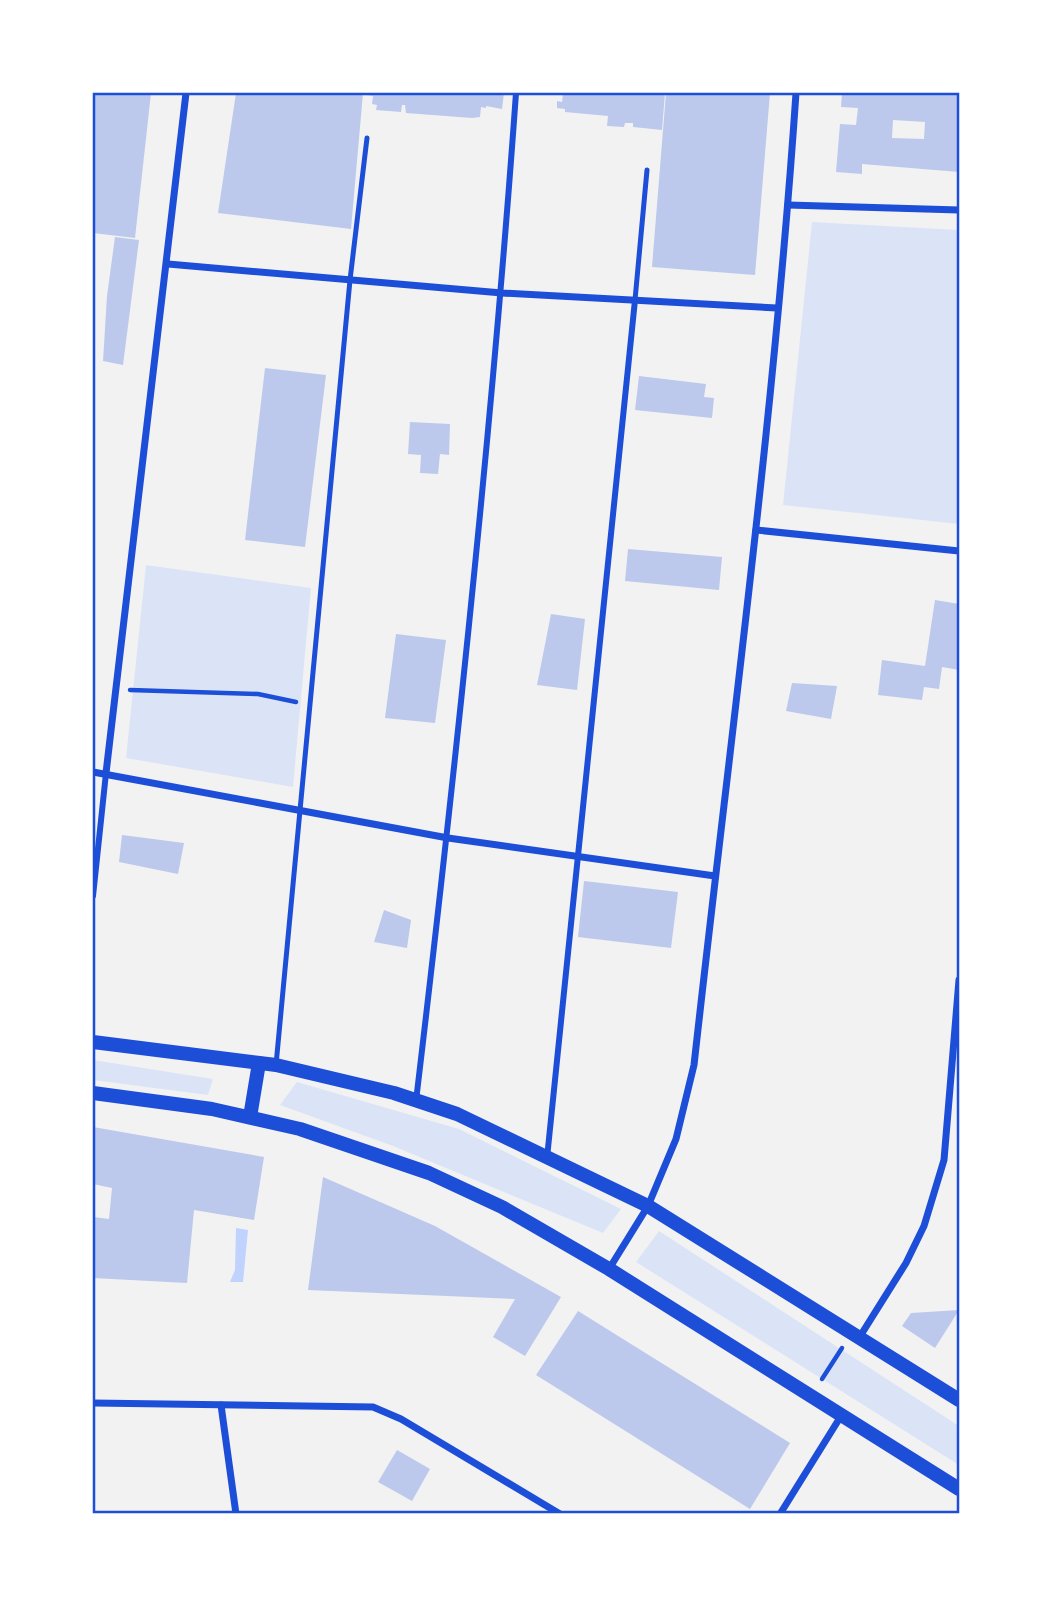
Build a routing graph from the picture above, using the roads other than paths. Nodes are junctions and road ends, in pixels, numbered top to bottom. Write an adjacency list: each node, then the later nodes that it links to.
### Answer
1 (186, 93): 8 (street)
2 (516, 93): 10 (street)
3 (796, 93): 6 (street)
4 (367, 138): 9 (lane)
5 (647, 170): 11 (lane)
6 (788, 205): 7 (street); 12 (street)
7 (959, 210)
8 (168, 264): 9 (street); 16 (street)
9 (350, 280): 10 (street); 17 (lane)
10 (502, 293): 11 (street); 18 (street)
11 (635, 300): 12 (street); 19 (street)
12 (777, 308): 13 (street)
13 (756, 530): 14 (street); 20 (street)
14 (959, 551)
15 (93, 772): 16 (street)
16 (106, 773): 17 (street); 21 (street)
17 (302, 809): 18 (street); 25 (lane)
18 (448, 838): 19 (street); 27 (street)
19 (579, 859): 20 (street); 29 (street)
20 (715, 876): 30 (street)
21 (93, 896)
22 (959, 980): 32 (street)
23 (93, 1042): 24 (main road)
24 (259, 1063): 25 (main road); 28 (main road)
25 (276, 1065): 27 (main road)
26 (93, 1093): 28 (main road)
27 (416, 1101): 29 (main road)
28 (250, 1117): 31 (main road)
29 (547, 1158): 30 (main road)
30 (648, 1206): 31 (street); 32 (main road)
31 (609, 1269): 36 (main road)
32 (855, 1335): 33 (main road)
33 (959, 1400)
34 (93, 1404): 35 (street)
35 (221, 1405): 38 (street); 39 (street)
36 (841, 1416): 37 (main road); 40 (street)
37 (959, 1489)
38 (236, 1514)
39 (560, 1514)
40 (780, 1514)

